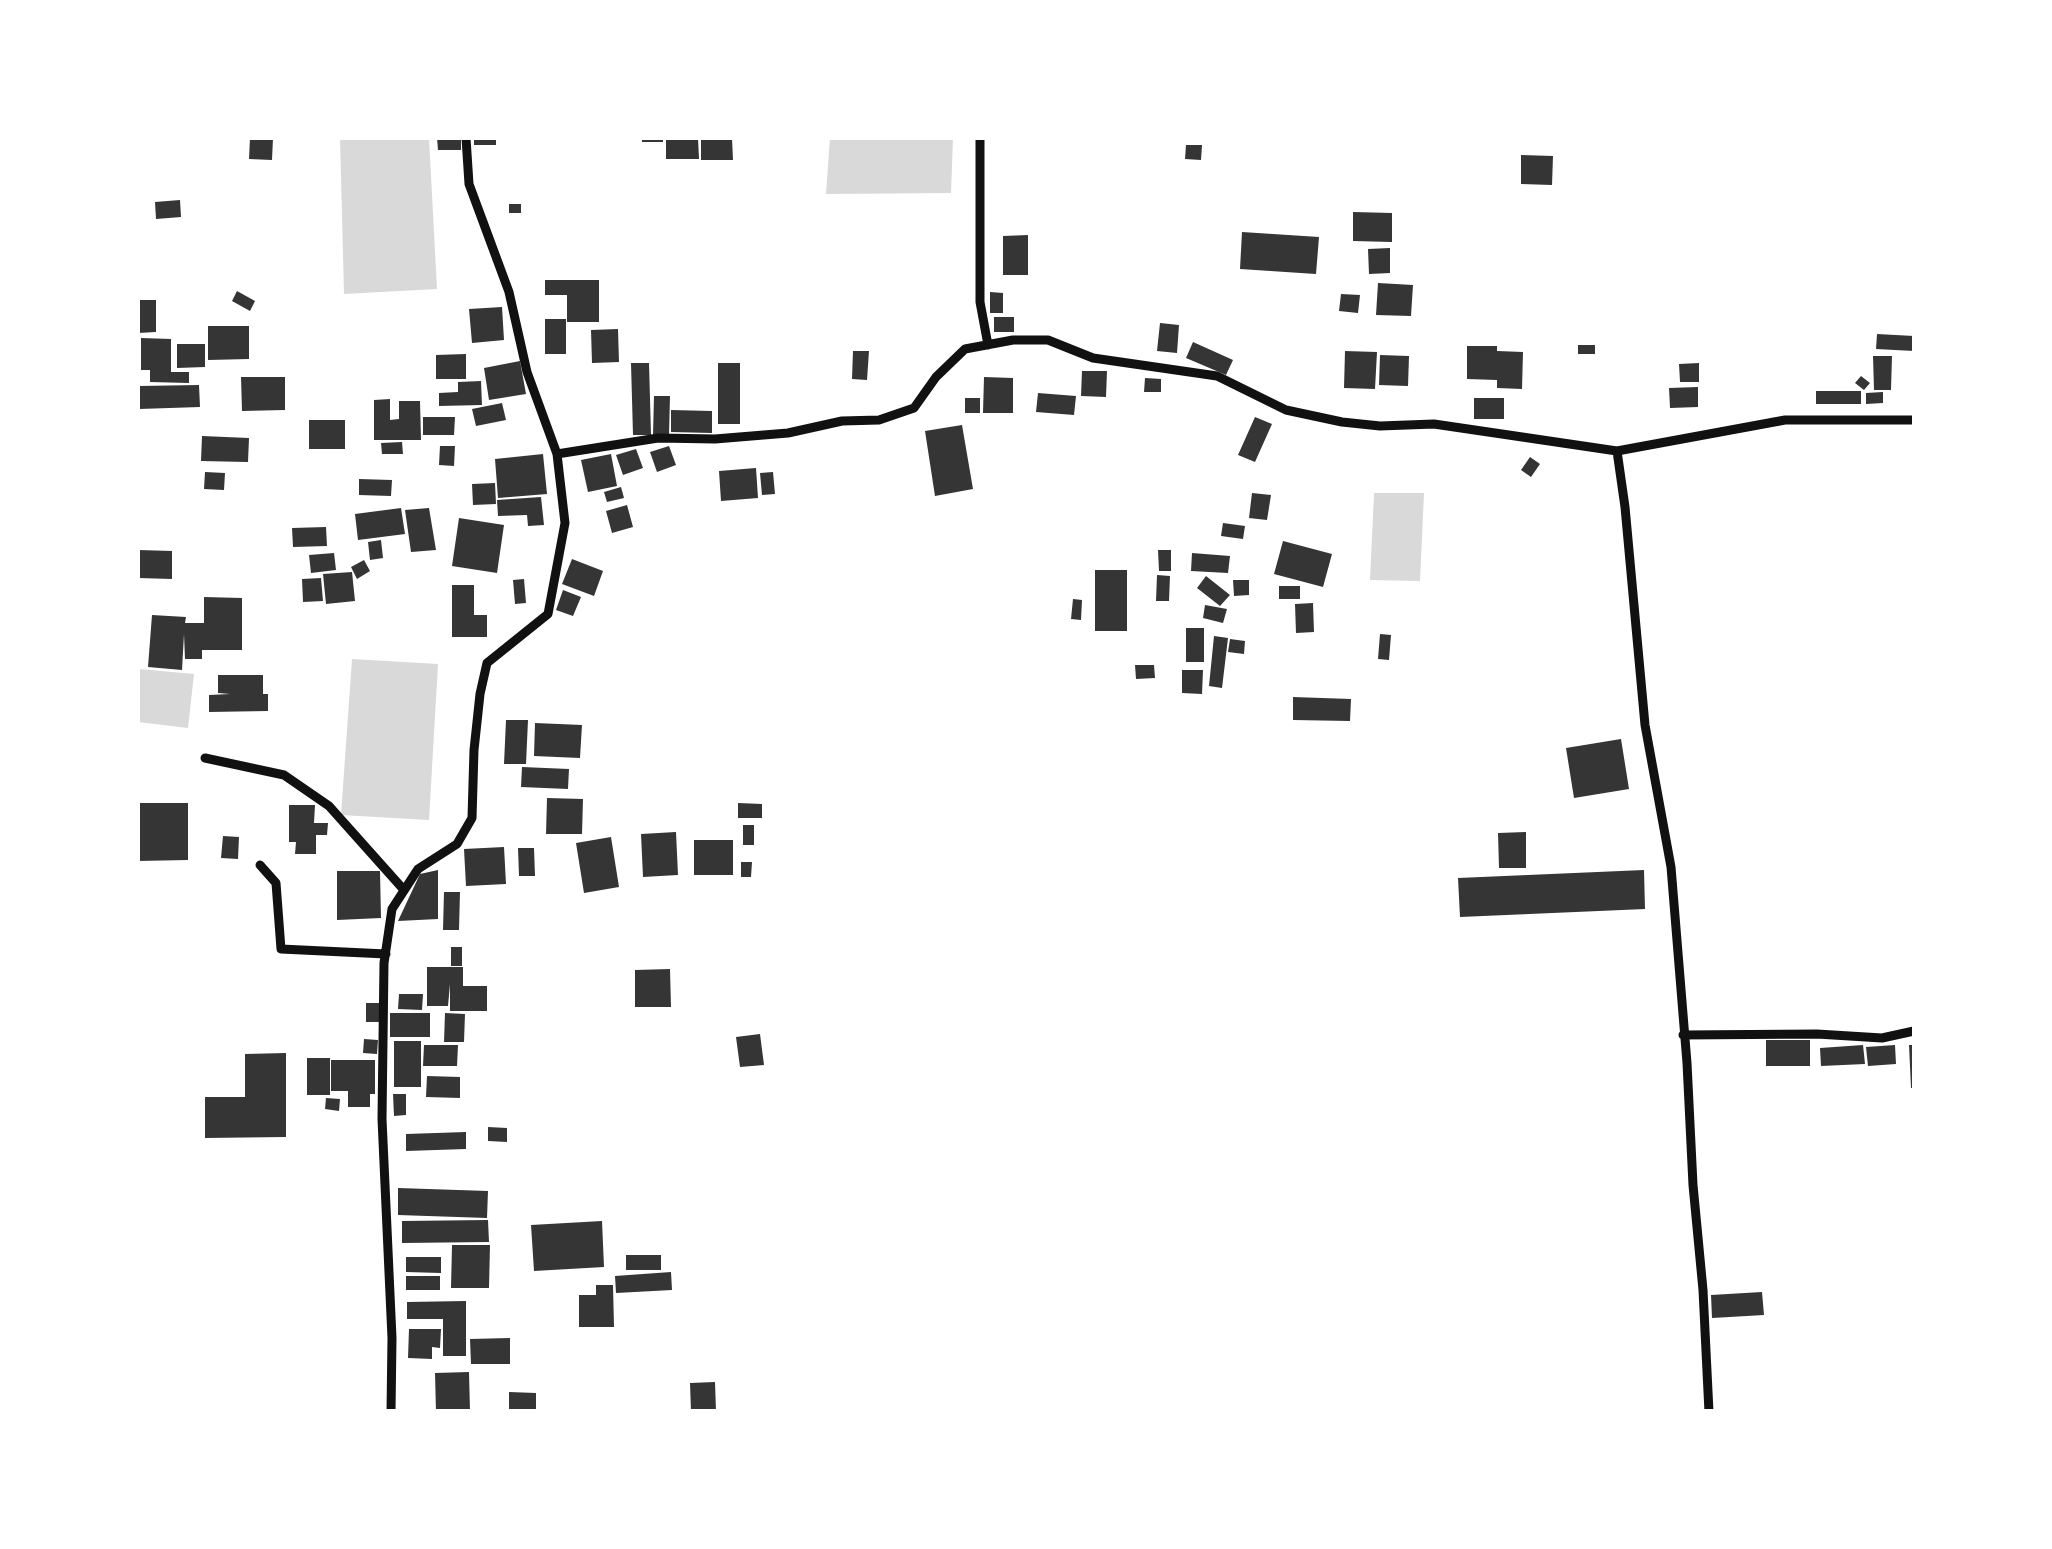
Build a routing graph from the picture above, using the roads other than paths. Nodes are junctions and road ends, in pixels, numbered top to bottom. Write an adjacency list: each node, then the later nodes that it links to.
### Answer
1 (466, 138): 6 (street)
2 (980, 138): 3 (street)
3 (988, 344): 5 (street); 6 (street)
4 (1914, 420): 5 (street)
5 (1616, 452): 12 (street)
6 (557, 454): 9 (street)
7 (206, 758): 9 (street)
8 (260, 865): 10 (street)
9 (404, 890): 10 (street)
10 (386, 954): 13 (street)
11 (1914, 1031): 12 (street)
12 (1684, 1035): 14 (street)
13 (391, 1412)
14 (1709, 1412)

